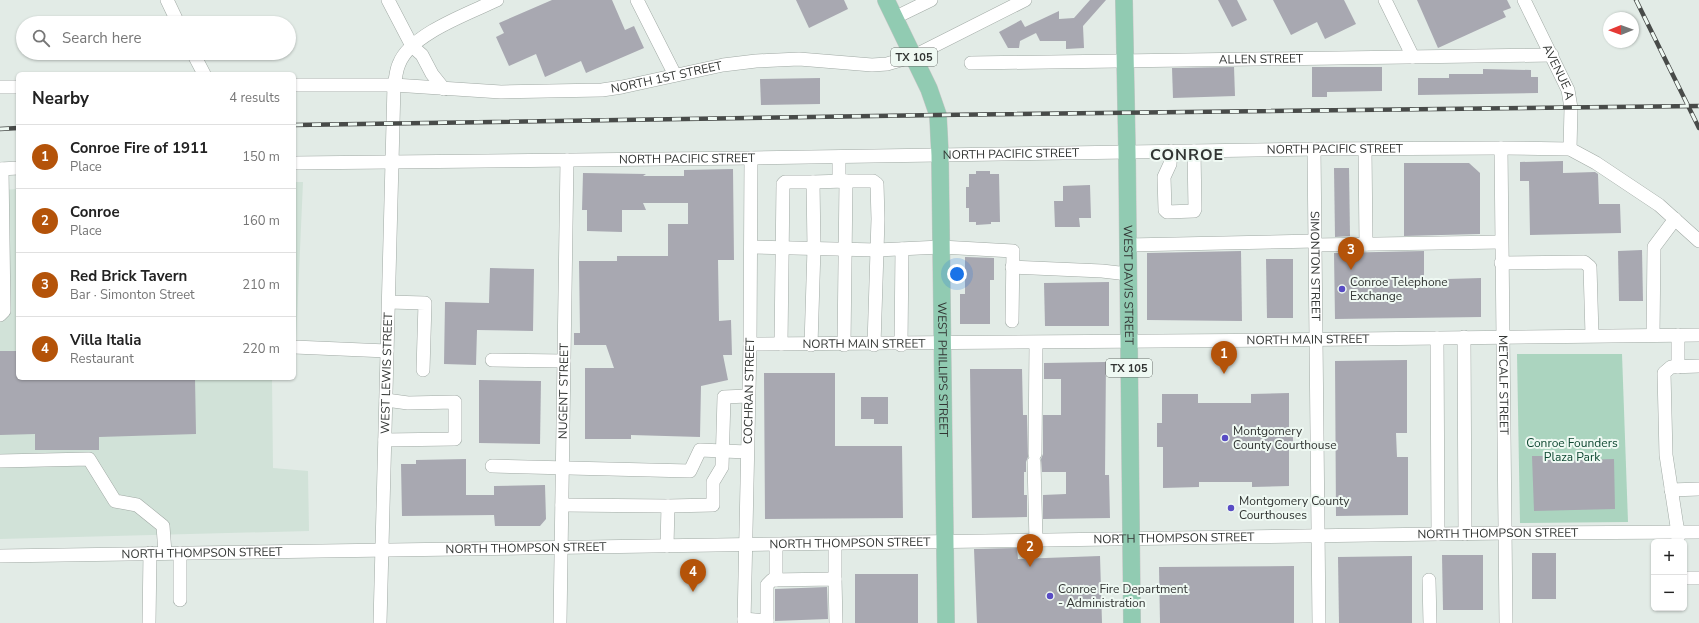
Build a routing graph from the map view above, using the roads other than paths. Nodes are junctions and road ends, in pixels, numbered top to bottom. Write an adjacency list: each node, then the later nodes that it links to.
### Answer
1 (167, 0): 11 (street)
2 (388, 0): 13 (street)
3 (497, 0): 13 (street, WEST LEWIS STREET)
4 (637, 0): 21 (street)
5 (886, 0): 12 (main road, TX 105)
6 (932, 0): 12 (street)
7 (1024, 0): 15 (street, NORTH 1ST STREET)
8 (1124, 0): 18 (main road, TX 105)
9 (1385, 0): 16 (street)
10 (1524, 0): 14 (street, AVENUE A)
11 (175, 16)
12 (894, 18): 15 (main road, TX 105)
13 (412, 46): 23 (street, WEST LEWIS STREET); 26 (street)
14 (1552, 55): 16 (street, ALLEN STREET); 30 (street, AVENUE A)
15 (914, 56): 21 (street, NORTH 1ST STREET); 34 (main road, WEST PHILLIPS STREET / TX 105)
16 (1413, 57): 18 (street, ALLEN STREET)
17 (197, 60): 20 (street)
18 (1125, 60): 19 (street, ALLEN STREET); 33 (main road, WEST DAVIS STREET / TX 105)
19 (971, 63)
20 (203, 72)
21 (675, 75): 26 (street, NORTH 1ST STREET)
22 (296, 85): 23 (street, NORTH 1ST STREET)
23 (394, 85): 26 (street, NORTH 1ST STREET); 38 (street, WEST LEWIS STREET)
24 (0, 87): 25 (street)
25 (16, 87)
26 (444, 88)
27 (1500, 148): 29 (street, NORTH PACIFIC STREET); 30 (street, NORTH PACIFIC STREET); 46 (street, METCALF STREET)
28 (1314, 149): 29 (street, NORTH PACIFIC STREET); 32 (street, NORTH PACIFIC STREET); 47 (street, SIMONTON STREET)
29 (1365, 149): 48 (street)
30 (1570, 149): 44 (street, NORTH PACIFIC STREET)
31 (1170, 151): 32 (street, NORTH PACIFIC STREET); 32 (street); 33 (street, NORTH PACIFIC STREET)
32 (1194, 151)
33 (1127, 152): 34 (street, NORTH PACIFIC STREET); 49 (main road, WEST DAVIS STREET / TX 105)
34 (940, 155): 35 (street, NORTH PACIFIC STREET); 52 (main road, WEST PHILLIPS STREET / TX 105)
35 (839, 157): 36 (street, NORTH PACIFIC STREET); 42 (street)
36 (752, 158): 37 (street, NORTH PACIFIC STREET); 50 (street, COCHRAN STREET)
37 (567, 160): 38 (street, NORTH PACIFIC STREET); 83 (street, NUGENT STREET)
38 (391, 162): 39 (street, NORTH PACIFIC STREET); 60 (street, WEST LEWIS STREET)
39 (296, 163)
40 (16, 168): 41 (street)
41 (1, 169): 61 (street)
42 (843, 181): 43 (street); 54 (street); 56 (street)
43 (813, 182): 51 (street); 53 (street)
44 (1675, 219): 45 (street, NORTH PACIFIC STREET); 63 (street)
45 (1699, 240)
46 (1501, 242): 48 (street); 57 (street, METCALF STREET)
47 (1315, 243): 48 (street); 49 (street); 70 (street, SIMONTON STREET)
48 (1366, 244)
49 (1128, 245): 59 (main road, WEST DAVIS STREET / TX 105)
50 (751, 247): 51 (street); 72 (street, COCHRAN STREET)
51 (783, 247): 53 (street); 73 (street)
52 (941, 247): 55 (street); 58 (street); 79 (main road, WEST PHILLIPS STREET / TX 105)
53 (814, 248): 54 (street); 74 (street)
54 (846, 249): 56 (street); 76 (street)
55 (902, 249): 56 (street); 78 (street)
56 (877, 250): 77 (street)
57 (1501, 263): 66 (street, METCALF STREET); 67 (street)
58 (1012, 267): 59 (street); 62 (street)
59 (1128, 274): 71 (main road, WEST DAVIS STREET / TX 105)
60 (389, 302): 81 (street, WEST LEWIS STREET); 86 (street)
61 (0, 315)
62 (1012, 321)
63 (1653, 335): 64 (street, NORTH MAIN STREET); 67 (street, NORTH MAIN STREET)
64 (1678, 335): 65 (street, NORTH MAIN STREET); 85 (street)
65 (1699, 335)
66 (1502, 336): 67 (street, NORTH MAIN STREET); 68 (street, NORTH MAIN STREET); 100 (street, METCALF STREET)
67 (1592, 336)
68 (1464, 337): 69 (street, NORTH MAIN STREET); 102 (street)
69 (1437, 338): 70 (street, NORTH MAIN STREET); 101 (street)
70 (1316, 341): 71 (street, NORTH MAIN STREET); 103 (street, SIMONTON STREET)
71 (1129, 343): 75 (street, NORTH MAIN STREET); 105 (main road, WEST DAVIS STREET / TX 105)
72 (750, 344): 73 (street, NORTH MAIN STREET); 87 (street, COCHRAN STREET)
73 (782, 344): 74 (street, NORTH MAIN STREET)
74 (811, 344): 76 (street, NORTH MAIN STREET)
75 (1036, 344): 79 (street, NORTH MAIN STREET); 106 (street)
76 (844, 345): 77 (street, NORTH MAIN STREET)
77 (874, 345): 78 (street, NORTH MAIN STREET)
78 (901, 345): 79 (street, NORTH MAIN STREET)
79 (942, 345): 107 (main road, WEST PHILLIPS STREET / TX 105)
80 (296, 347): 81 (street)
81 (388, 351): 88 (street, WEST LEWIS STREET)
82 (492, 360): 83 (street)
83 (564, 361): 94 (street, NUGENT STREET)
84 (1699, 366): 85 (street)
85 (1678, 367): 96 (street)
86 (423, 370)
87 (748, 396): 90 (street); 91 (street, COCHRAN STREET)
88 (386, 400): 89 (street, WEST LEWIS STREET); 89 (street)
89 (384, 440): 113 (street, WEST LEWIS STREET)
90 (722, 452): 91 (street); 94 (street); 98 (street)
91 (747, 452): 109 (street, COCHRAN STREET)
92 (0, 461): 114 (street)
93 (492, 466): 94 (street)
94 (562, 468): 97 (street, NUGENT STREET)
95 (1699, 489): 96 (street)
96 (1671, 490): 104 (street)
97 (562, 505): 98 (street); 112 (street, NUGENT STREET)
98 (668, 506): 111 (street)
99 (1699, 532): 104 (street, NORTH THOMPSON STREET)
100 (1505, 533): 102 (street, NORTH THOMPSON STREET); 104 (street, NORTH THOMPSON STREET); 134 (street, METCALF STREET)
101 (1438, 534): 102 (street, NORTH THOMPSON STREET); 103 (street, NORTH THOMPSON STREET)
102 (1465, 534)
103 (1318, 537): 105 (street, NORTH THOMPSON STREET); 132 (street, SIMONTON STREET)
104 (1678, 537)
105 (1131, 539): 106 (street, NORTH THOMPSON STREET); 131 (main road, WEST DAVIS STREET / TX 105)
106 (1036, 541): 107 (street, NORTH THOMPSON STREET)
107 (945, 543): 108 (street, NORTH THOMPSON STREET); 130 (main road, WEST PHILLIPS STREET / TX 105)
108 (835, 544): 110 (street, NORTH THOMPSON STREET); 120 (street)
109 (745, 545): 110 (street, NORTH THOMPSON STREET); 111 (street, NORTH THOMPSON STREET); 124 (street, COCHRAN STREET)
110 (776, 545): 121 (street)
111 (667, 546): 112 (street, NORTH THOMPSON STREET)
112 (561, 548): 113 (street, NORTH THOMPSON STREET); 128 (street, NUGENT STREET)
113 (381, 550): 115 (street, NORTH THOMPSON STREET); 127 (street, WEST LEWIS STREET)
114 (165, 553): 115 (street, NORTH THOMPSON STREET); 116 (street, NORTH THOMPSON STREET)
115 (180, 553): 123 (street)
116 (150, 554): 117 (street, NORTH THOMPSON STREET); 126 (street)
117 (0, 556)
118 (1687, 578): 119 (street)
119 (1699, 578)
120 (835, 579): 121 (street); 129 (street)
121 (776, 580): 125 (street)
122 (1429, 580): 133 (street)
123 (180, 600)
124 (744, 621): 125 (street)
125 (767, 622)
126 (149, 623)
127 (380, 623)
128 (560, 623)
129 (836, 623)
130 (946, 623)
131 (1132, 623)
132 (1319, 623)
133 (1430, 623)
134 (1506, 623)

